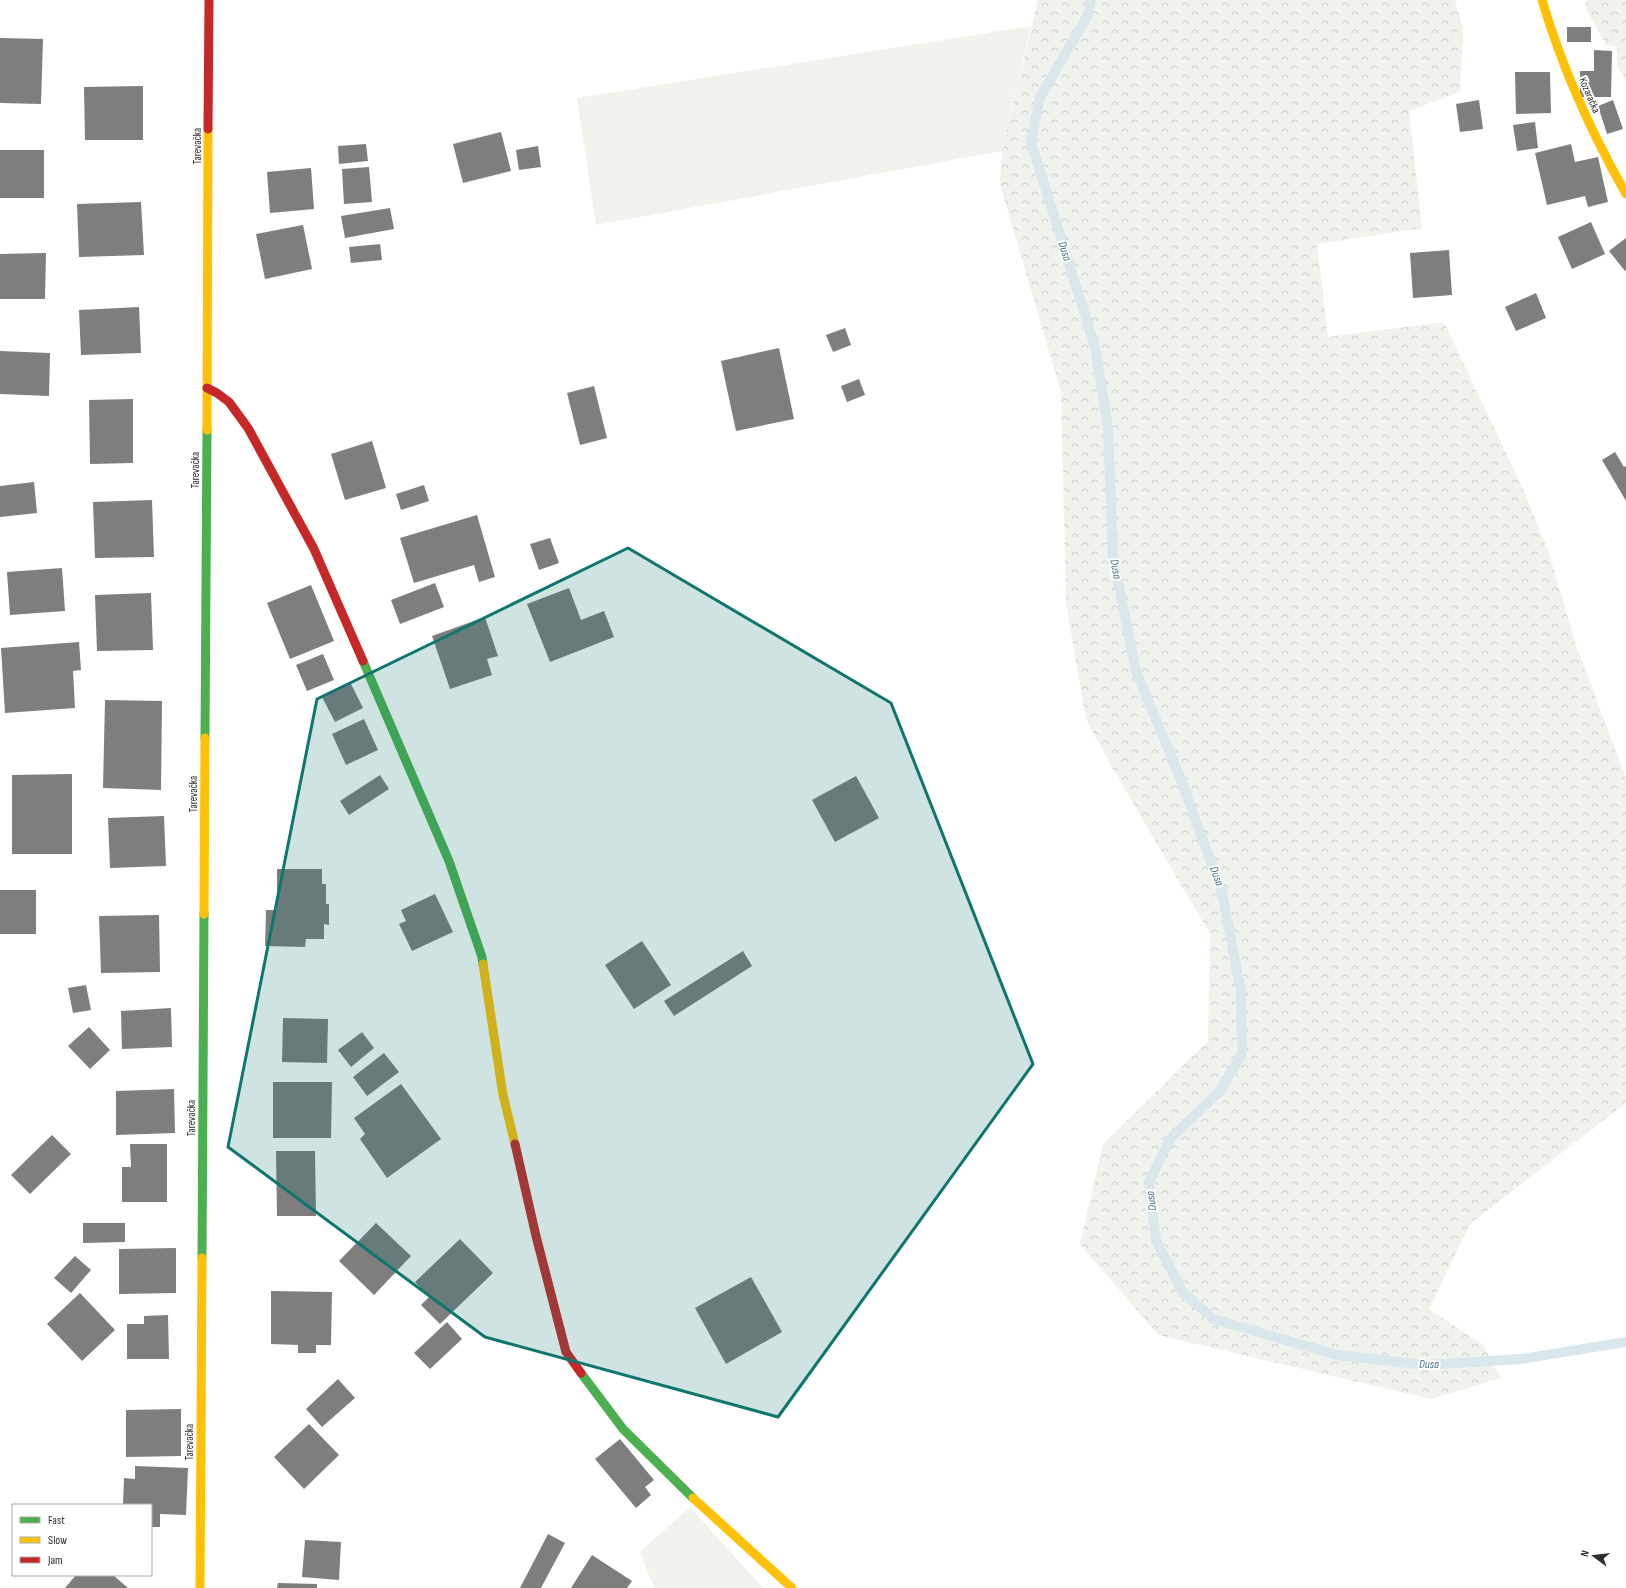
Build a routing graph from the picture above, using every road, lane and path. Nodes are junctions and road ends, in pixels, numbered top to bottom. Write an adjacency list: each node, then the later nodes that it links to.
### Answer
1 (209, 0): 4 (street, Tarevačka)
2 (1542, 0): 3 (street, Kozaračka)
3 (1626, 194)
4 (207, 388): 5 (street, Tarevačka); 6 (street)
5 (200, 1588)
6 (792, 1588)

